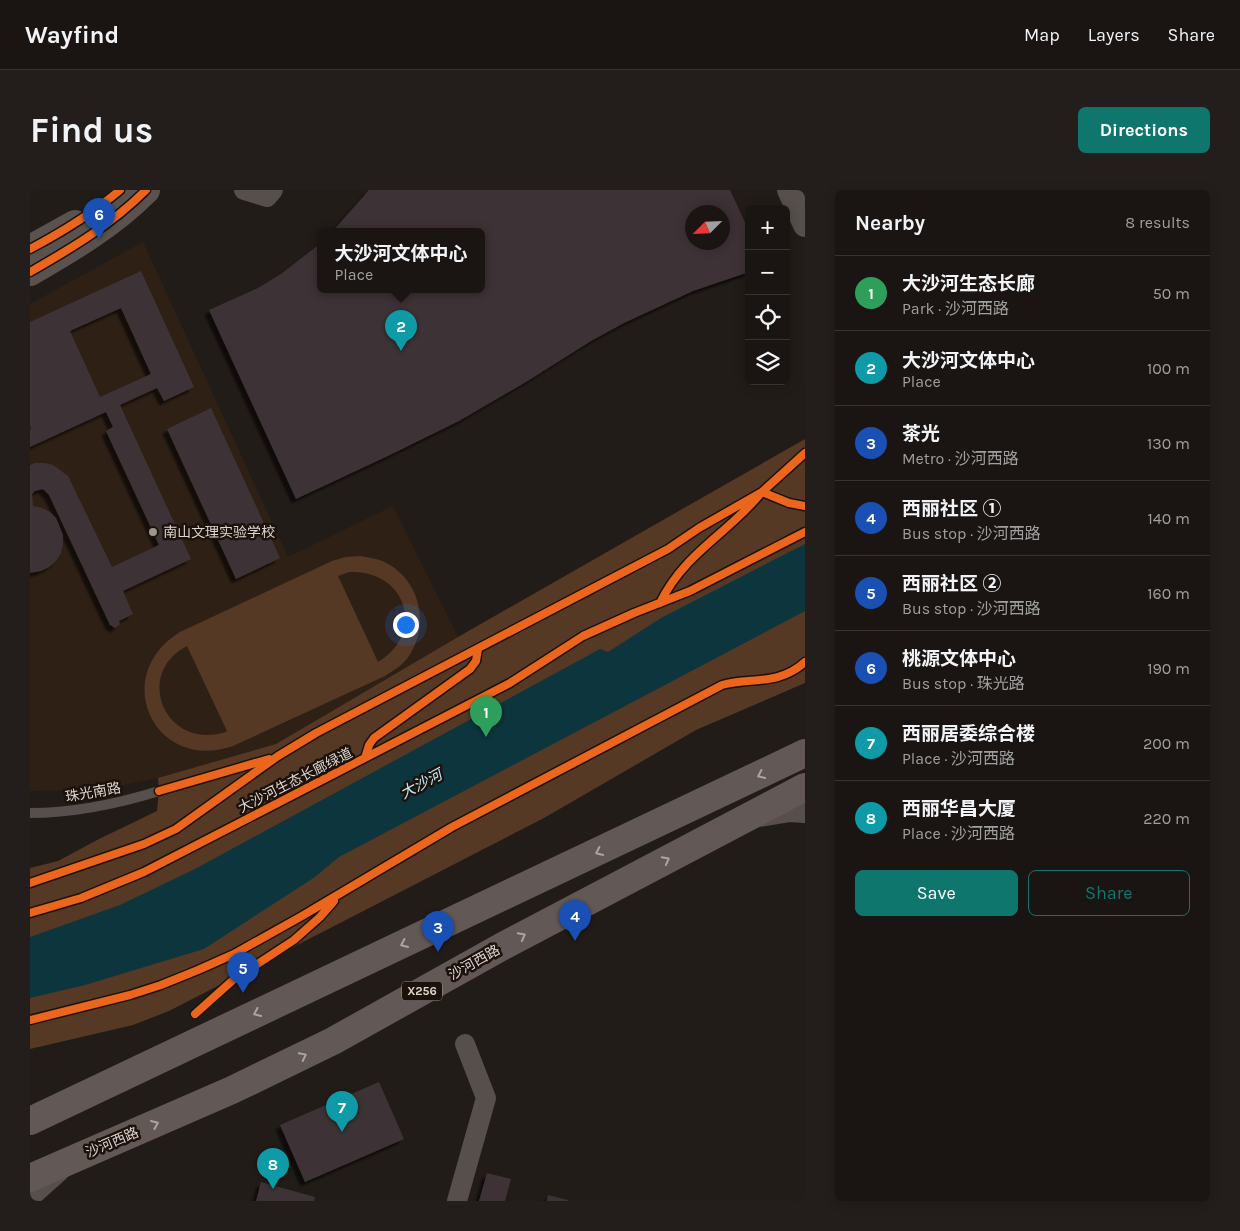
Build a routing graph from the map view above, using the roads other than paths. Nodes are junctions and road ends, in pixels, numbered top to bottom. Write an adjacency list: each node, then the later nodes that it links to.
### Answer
1 (120, 190): 7 (main road)
2 (146, 190): 8 (main road)
3 (244, 190): 4 (street)
4 (273, 190)
5 (789, 190): 6 (street)
6 (805, 225)
7 (30, 250)
8 (30, 272)
9 (805, 753): 16 (main road, one-way to 16)
10 (805, 787): 14 (main road, 沙河西路 / X256)
11 (159, 791): 13 (lane, 珠光南路)
12 (805, 811): 14 (street)
13 (30, 813)
14 (747, 817): 17 (main road, 沙河西路 / X256, one-way to 14)
15 (465, 1044): 20 (street)
16 (30, 1121)
17 (73, 1158): 18 (main road, 沙河西路 / X256); 19 (street)
18 (30, 1178)
19 (30, 1195)
20 (456, 1201)

